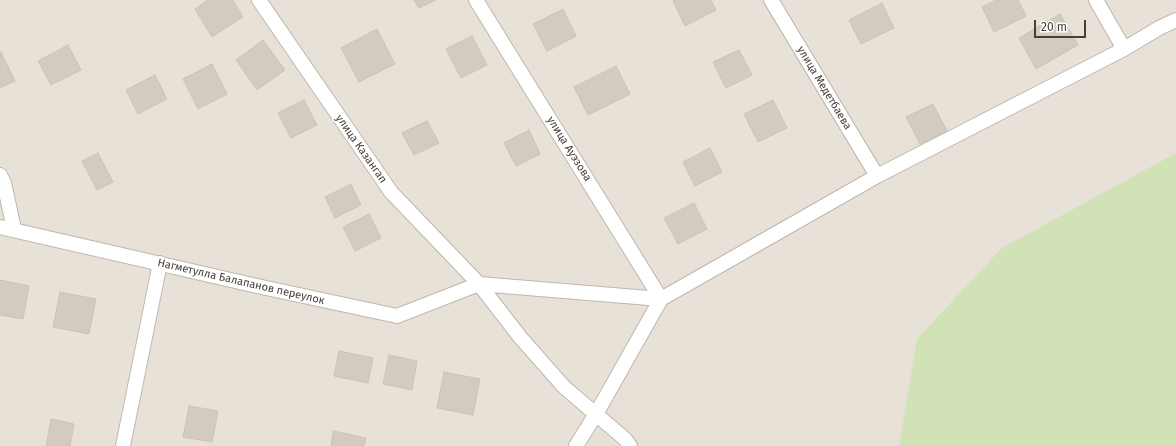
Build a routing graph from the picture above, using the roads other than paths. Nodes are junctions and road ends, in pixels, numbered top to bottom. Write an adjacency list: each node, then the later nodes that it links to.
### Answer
1 (259, 0): 11 (street, улица Казангап)
2 (476, 0): 12 (street, улица Ауэзова)
3 (771, 0): 8 (street, улица Медетбаева)
4 (1096, 0): 6 (street)
5 (1176, 20): 6 (street)
6 (1124, 49): 8 (street)
7 (0, 175): 9 (street)
8 (877, 176): 12 (street)
9 (7, 228): 10 (street, Нагметулла Балапанов переулок)
10 (160, 263): 11 (street, Нагметулла Балапанов переулок); 14 (street)
11 (479, 284): 12 (street); 13 (street, улица Казангап)
12 (661, 299): 13 (street)
13 (596, 414): 15 (street); 16 (street, улица Казангап)
14 (123, 446)
15 (576, 446)
16 (630, 446)

